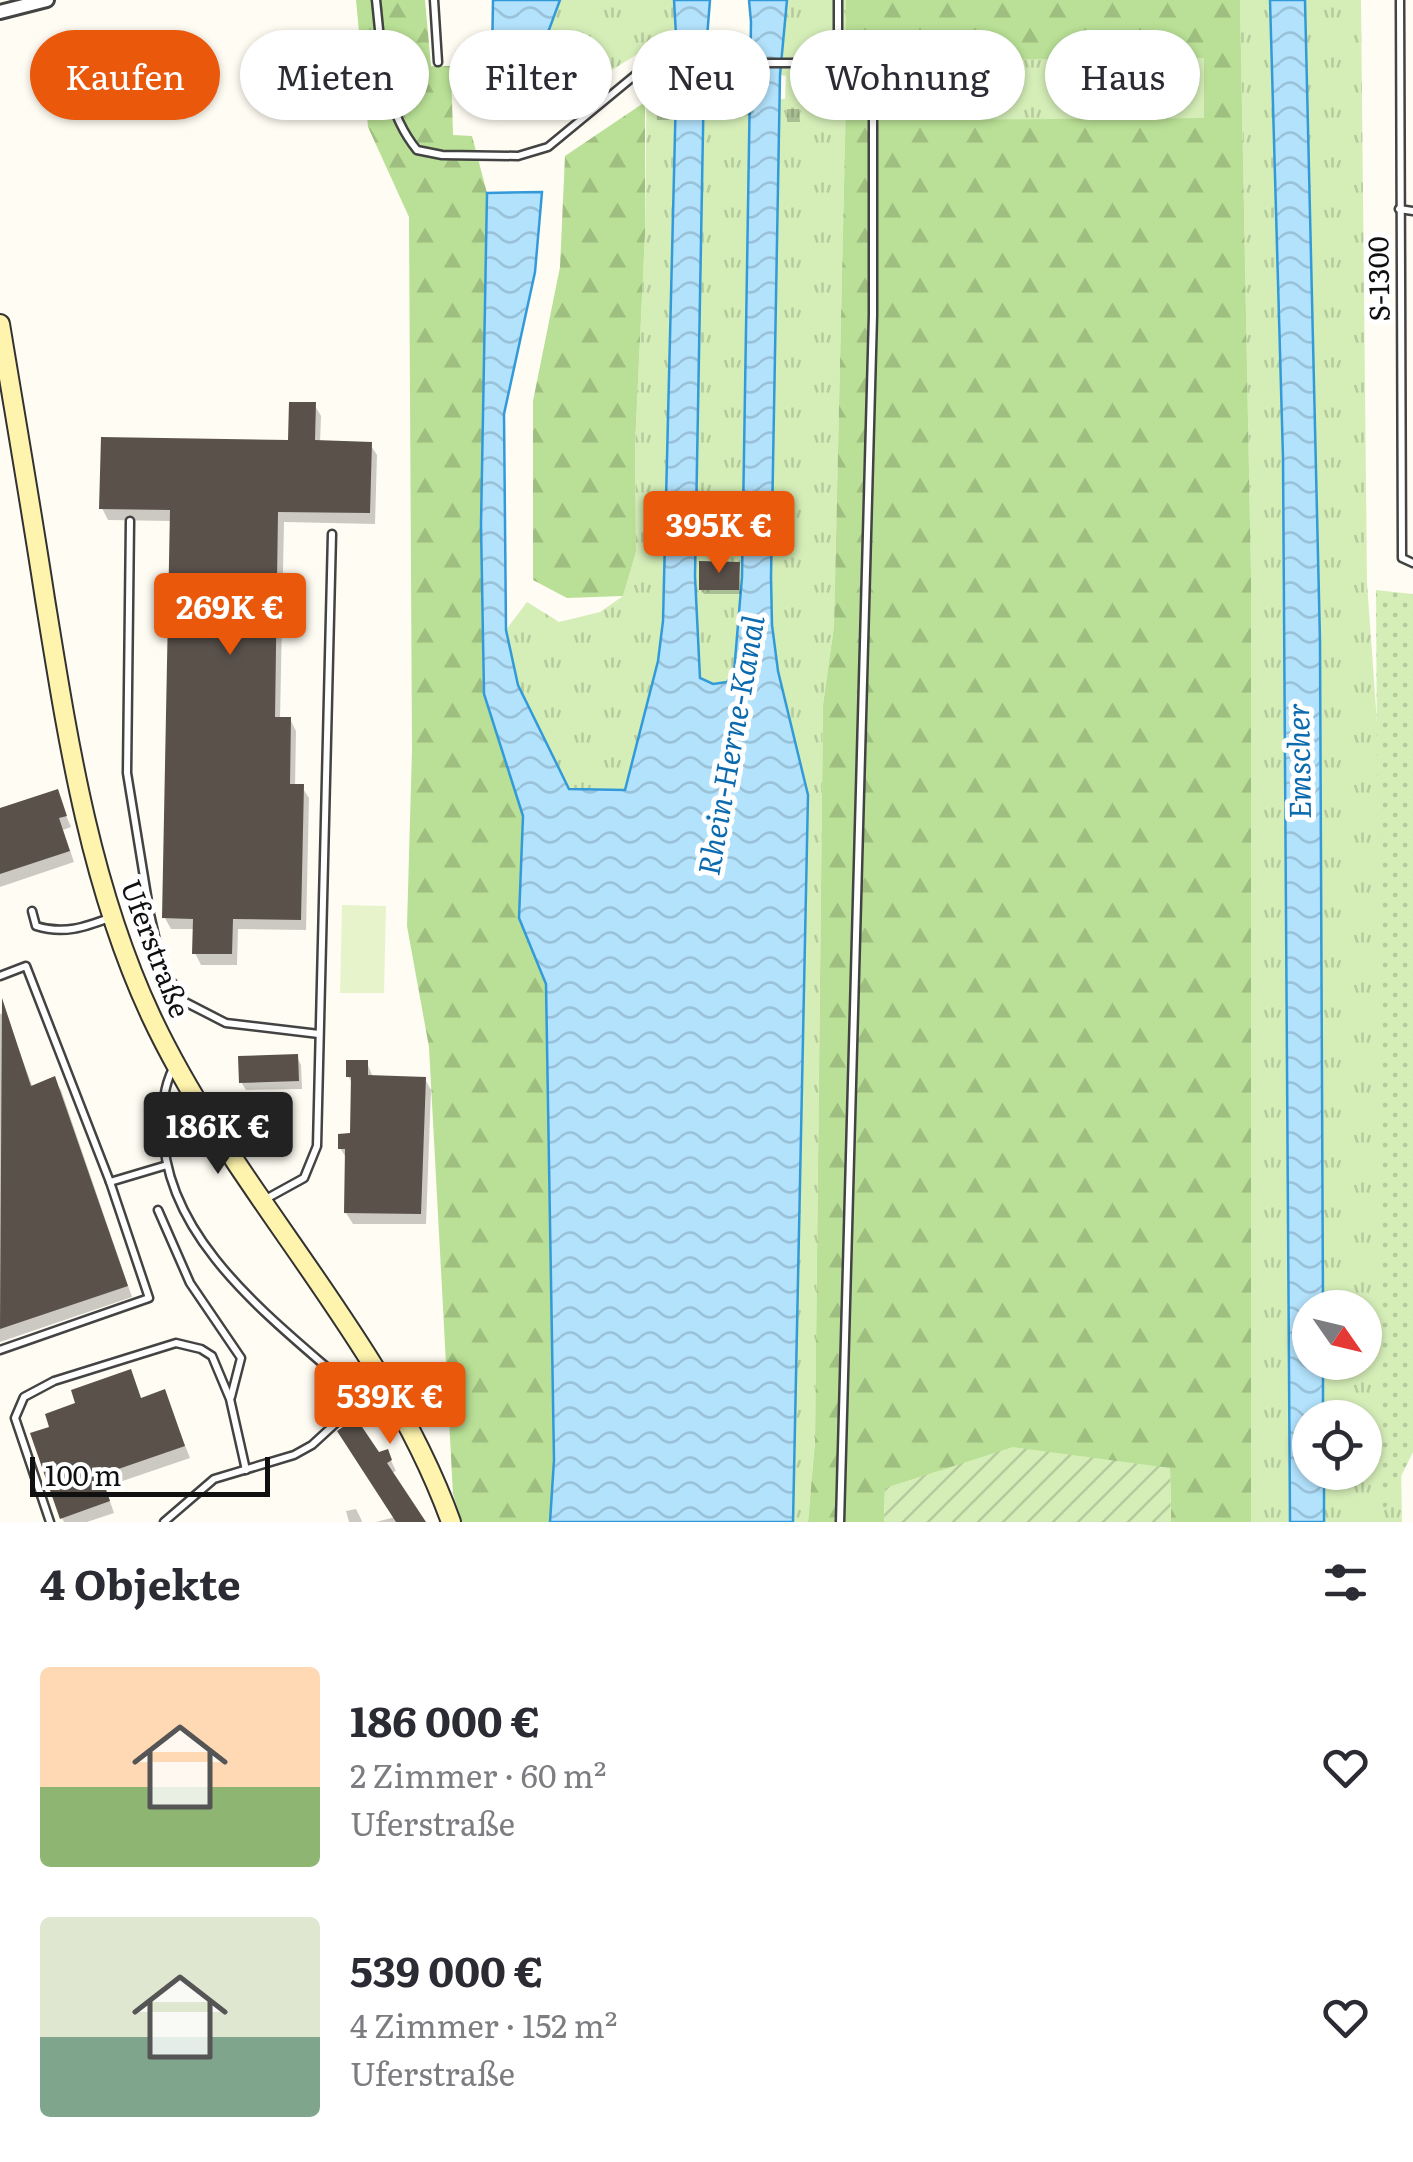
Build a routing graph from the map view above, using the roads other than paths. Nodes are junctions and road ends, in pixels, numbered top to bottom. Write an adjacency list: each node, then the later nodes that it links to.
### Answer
1 (47, 0): 6 (street)
2 (376, 0): 9 (lane)
3 (434, 0): 8 (lane)
4 (838, 0): 7 (lane)
5 (1400, 0): 11 (lane, S-1300)
6 (0, 12)
7 (838, 30)
8 (438, 62)
9 (790, 64)
10 (876, 120): 34 (lane)
11 (1399, 209): 12 (lane); 16 (lane, S-1300)
12 (1413, 210)
13 (0, 324): 18 (main road, Uferstraße)
14 (130, 522): 20 (lane)
15 (332, 534): 20 (lane)
16 (1413, 563)
17 (32, 911): 18 (lane)
18 (113, 917): 21 (main road, Uferstraße)
19 (0, 976): 23 (lane)
20 (319, 1034): 24 (lane)
21 (176, 1062): 22 (lane); 24 (main road, Uferstraße)
22 (167, 1166): 23 (lane); 28 (lane)
23 (110, 1182): 26 (lane)
24 (262, 1201): 29 (main road, Uferstraße)
25 (158, 1210): 27 (lane)
26 (0, 1350)
27 (230, 1398): 30 (lane); 32 (lane)
28 (362, 1399): 29 (lane); 30 (lane)
29 (395, 1404): 33 (main road, Uferstraße)
30 (246, 1470): 31 (lane)
31 (161, 1521)
32 (50, 1522)
33 (450, 1522)
34 (840, 1522)

